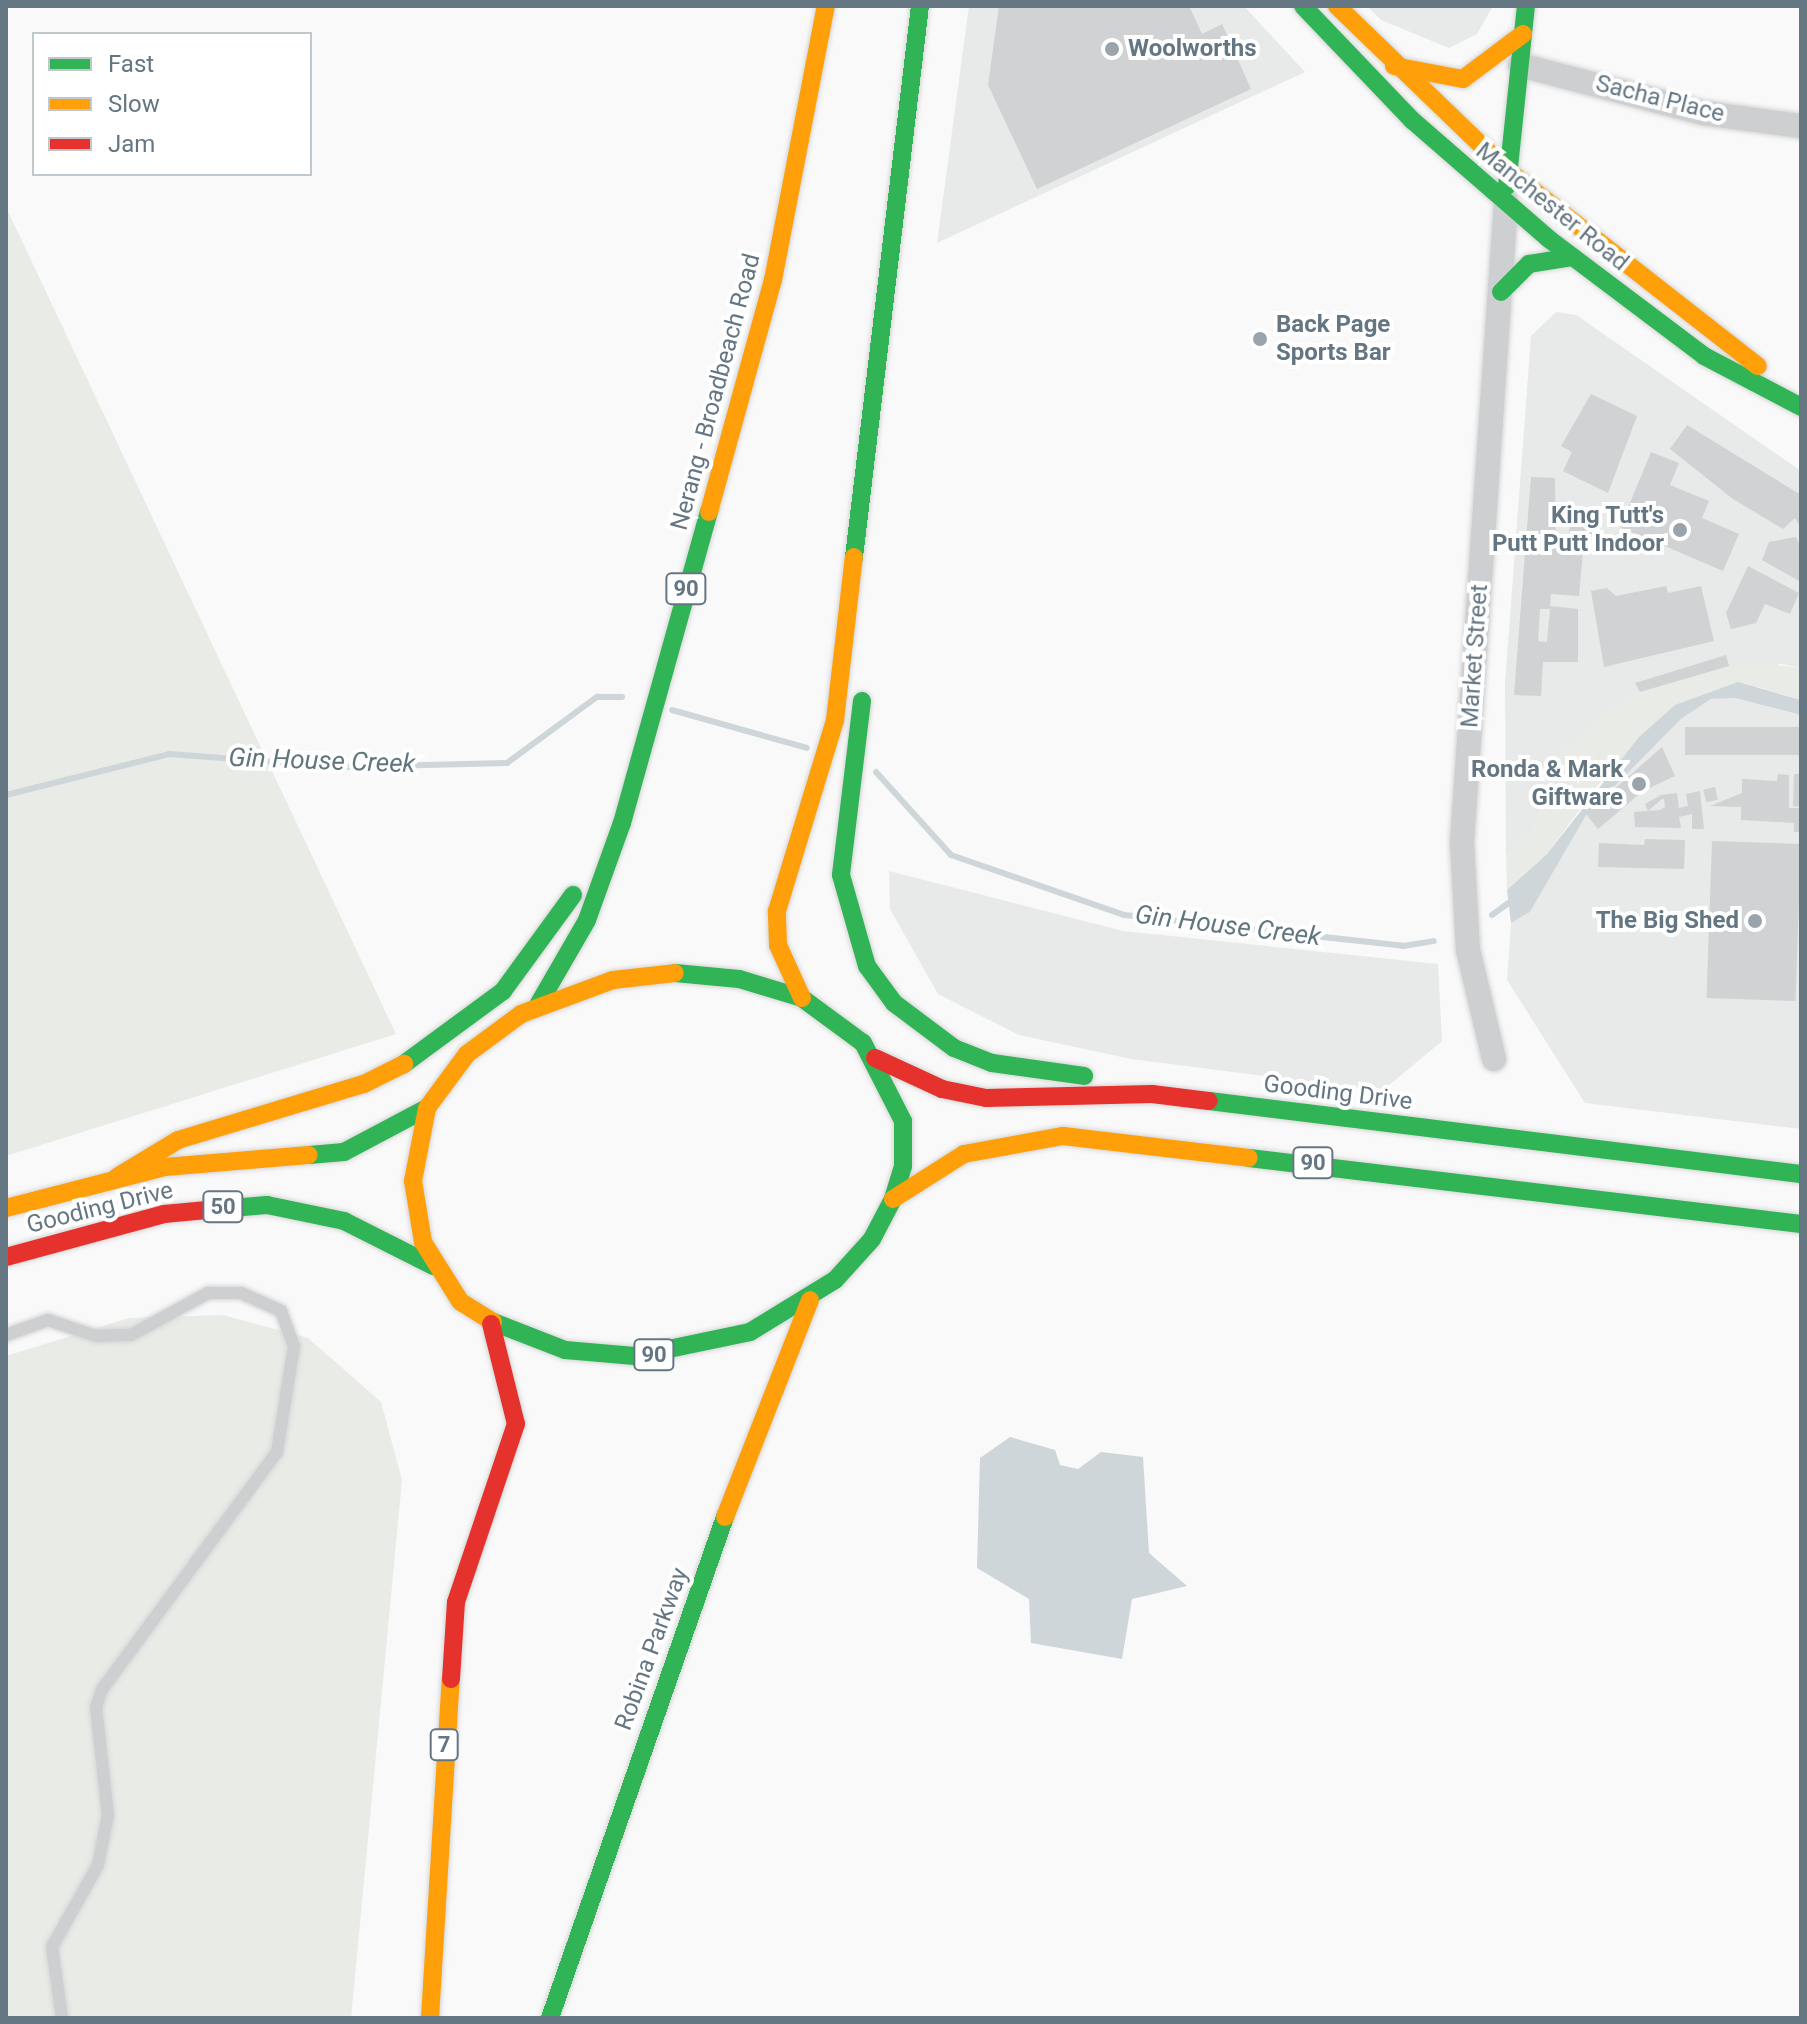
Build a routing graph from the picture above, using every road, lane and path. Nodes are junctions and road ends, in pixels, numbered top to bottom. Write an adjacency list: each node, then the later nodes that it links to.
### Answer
1 (826, 6): 17 (main road, Nerang - Broadbeach Road / 90)
2 (920, 6): 16 (main road, 90)
3 (1303, 6): 11 (main road, Manchester Road)
4 (1337, 6): 7 (main road, Manchester Road)
5 (1526, 6): 6 (main road)
6 (1523, 34): 7 (main road); 8 (main road)
7 (1390, 65): 10 (main road, Manchester Road)
8 (1520, 65): 9 (street, Sacha Place); 10 (main road)
9 (1801, 126)
10 (1508, 171): 11 (main road); 14 (main road, Manchester Road)
11 (1506, 202): 12 (main road, Manchester Road); 13 (street, Market Street)
12 (1572, 257): 13 (main road); 15 (main road, Manchester Road)
13 (1501, 292): 21 (street, Market Street)
14 (1801, 397)
15 (1801, 407)
16 (852, 600): 18 (main road); 22 (main road, 90)
17 (622, 823): 19 (main road, Nerang - Broadbeach Road / 90); 25 (main road)
18 (802, 998): 19 (main road); 20 (main road)
19 (538, 1005): 23 (main road, 90)
20 (875, 1058): 22 (main road, Gooding Drive); 26 (main road)
21 (1494, 1059)
22 (1152, 1094): 24 (main road, Gooding Drive / 90)
23 (427, 1108): 25 (main road, Gooding Drive / 50); 30 (main road, 90)
24 (1801, 1174)
25 (117, 1177): 27 (main road, Gooding Drive / 50)
26 (893, 1199): 28 (main road, 90); 31 (main road, 90)
27 (6, 1208)
28 (1801, 1224)
29 (6, 1257): 30 (main road, Gooding Drive / 50)
30 (433, 1266): 32 (main road, 90)
31 (810, 1300): 32 (main road, 90); 36 (main road, Robina Parkway)
32 (491, 1324): 35 (main road, 7)
33 (6, 1335): 34 (lane)
34 (62, 2018)
35 (430, 2018)
36 (550, 2018)

